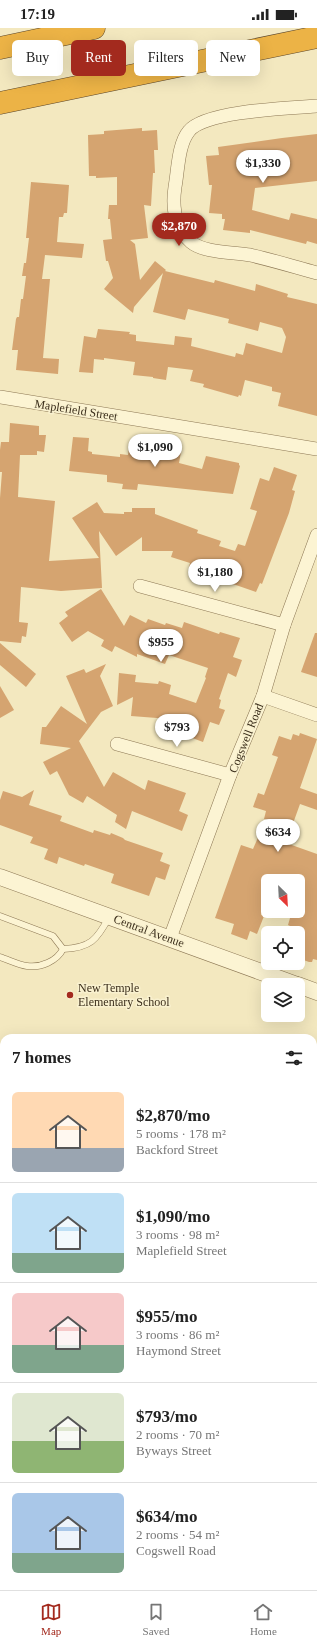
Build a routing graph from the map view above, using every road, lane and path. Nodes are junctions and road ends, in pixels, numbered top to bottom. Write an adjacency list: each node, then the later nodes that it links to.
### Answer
1 (94, 28): 5 (highway)
2 (317, 37): 3 (highway)
3 (294, 42): 4 (highway); 6 (highway)
4 (317, 44)
5 (0, 48)
6 (0, 103)
7 (317, 106): 8 (street)
8 (317, 273)
9 (0, 397): 10 (street, Maplefield Street)
10 (317, 449)
11 (317, 535): 13 (street, Cogswell Road)
12 (140, 586): 13 (street)
13 (284, 625): 14 (street, Cogswell Road)
14 (263, 696): 15 (street); 17 (street, Cogswell Road)
15 (317, 715)
16 (117, 744): 17 (street)
17 (230, 776): 21 (street, Cogswell Road)
18 (0, 877): 20 (street, Central Avenue)
19 (0, 916): 22 (lane)
20 (110, 916): 21 (street, Central Avenue); 22 (lane)
21 (170, 938): 24 (street, Central Avenue)
22 (63, 949): 23 (lane)
23 (0, 956)
24 (278, 978)
25 (305, 988): 26 (street, Central Avenue)
26 (317, 992)

